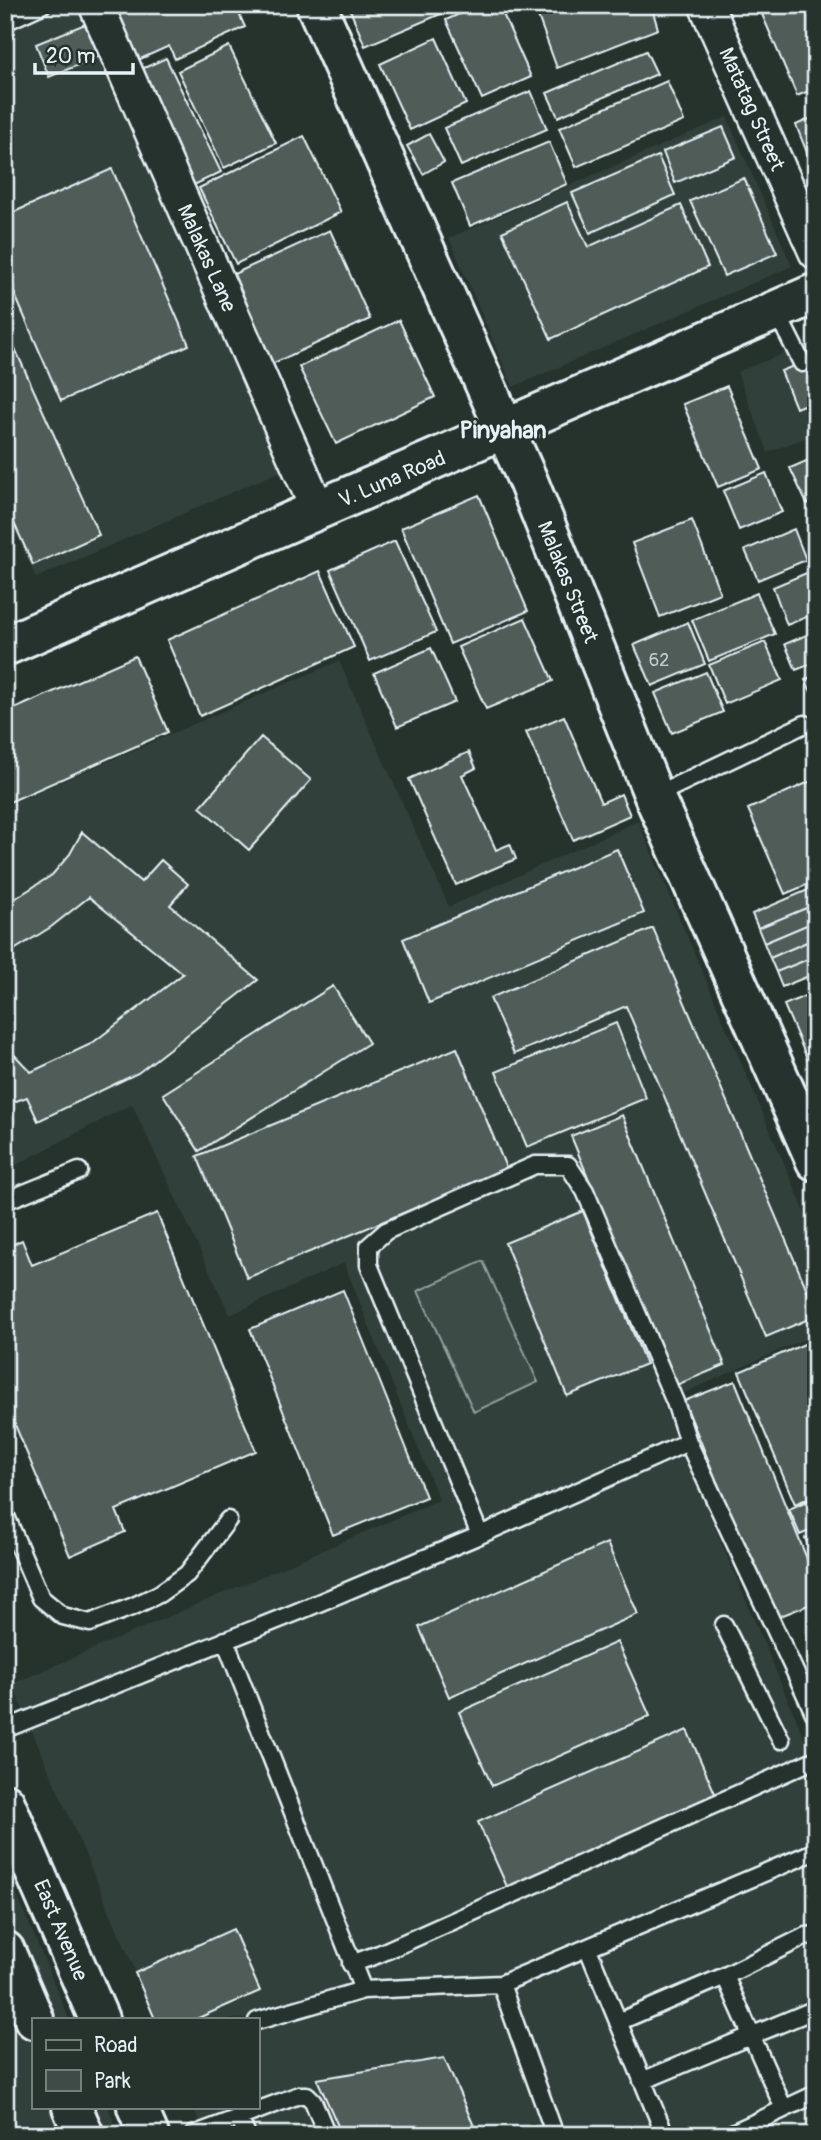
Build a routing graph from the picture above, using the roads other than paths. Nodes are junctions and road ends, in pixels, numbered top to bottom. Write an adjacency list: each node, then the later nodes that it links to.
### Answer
1 (42, 5): 5 (lane)
2 (96, 5): 11 (street, Malakas Lane)
3 (316, 5): 10 (main road, Malakas Street)
4 (706, 5): 6 (street, Matatag Street)
5 (5, 22)
6 (816, 252)
7 (816, 293): 8 (main road, V. Luna Road)
8 (776, 310): 9 (lane); 10 (main road, V. Luna Road)
9 (802, 363)
10 (505, 430): 11 (main road, V. Luna Road); 14 (main road, Malakas Street)
11 (318, 510): 12 (main road, V. Luna Road)
12 (5, 646)
13 (805, 724): 14 (lane)
14 (654, 796): 15 (main road, Malakas Street)
15 (816, 1161)
16 (79, 1171): 17 (lane)
17 (5, 1201)
18 (688, 1442): 21 (lane); 21 (lane); 24 (lane)
19 (5, 1514): 20 (lane)
20 (228, 1520)
21 (480, 1535): 23 (lane)
22 (724, 1625): 26 (lane)
23 (225, 1640): 25 (lane); 33 (lane)
24 (816, 1717)
25 (5, 1729)
26 (781, 1740)
27 (816, 1759): 33 (lane)
28 (5, 1803): 39 (main road, East Avenue)
29 (816, 1851): 31 (lane)
30 (816, 1935): 34 (lane)
31 (588, 1949): 35 (lane); 41 (lane)
32 (5, 1951): 38 (main road)
33 (351, 1964): 36 (lane)
34 (725, 1976): 41 (lane); 42 (lane)
35 (501, 1984): 36 (lane); 54 (lane)
36 (363, 1990): 40 (lane)
37 (816, 2010): 42 (lane)
38 (34, 2018)
39 (99, 2018)
40 (259, 2020)
41 (618, 2022): 43 (lane)
42 (751, 2035): 43 (lane); 47 (lane)
43 (642, 2081): 55 (lane)
44 (816, 2094): 47 (lane)
45 (72, 2108): 49 (main road)
46 (137, 2108): 50 (main road)
47 (783, 2109): 56 (lane)
48 (238, 2117): 51 (lane); 52 (lane); 53 (lane)
49 (85, 2135)
50 (149, 2135)
51 (193, 2135)
52 (247, 2135)
53 (327, 2135)
54 (555, 2135)
55 (665, 2135)
56 (728, 2135)

